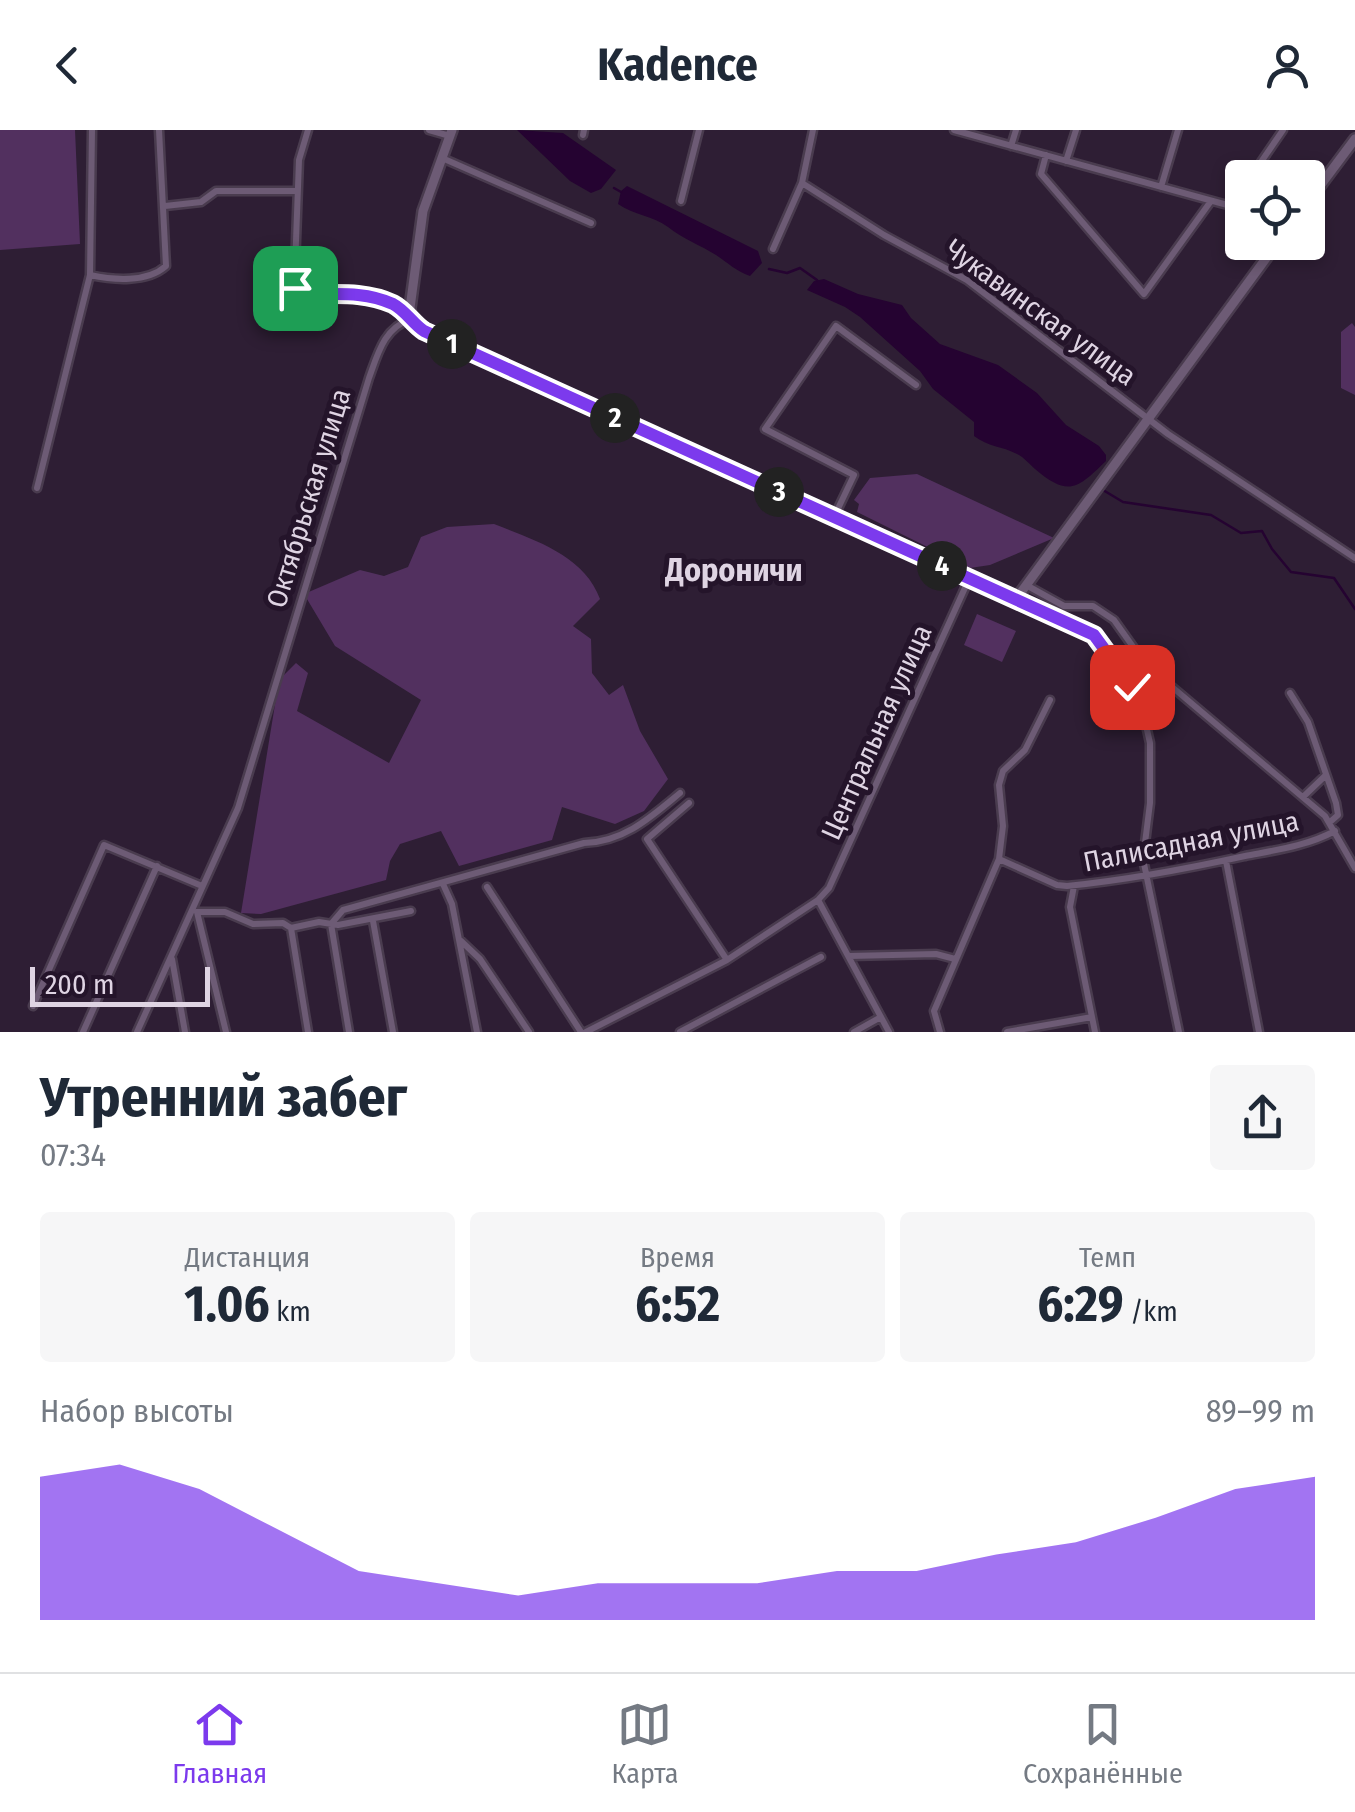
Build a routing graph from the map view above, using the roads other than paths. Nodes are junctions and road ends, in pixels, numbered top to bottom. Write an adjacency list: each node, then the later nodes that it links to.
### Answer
1 (92, 130): 30 (street)
2 (159, 130): 26 (street)
3 (308, 130): 22 (street)
4 (429, 130): 12 (street)
5 (699, 130): 23 (street)
6 (814, 130): 20 (street)
7 (954, 130): 14 (street)
8 (1016, 130): 14 (street)
9 (1076, 130): 18 (street)
10 (1178, 130): 21 (street)
11 (1283, 130): 17 (street)
12 (451, 133): 16 (street)
13 (1355, 139): 19 (street)
14 (1011, 146): 15 (street)
15 (1046, 155): 18 (street); 24 (street)
16 (442, 158): 27 (street); 31 (street)
17 (1262, 160)
18 (1066, 161): 21 (street)
19 (1325, 179)
20 (802, 183): 28 (street); 33 (street, Чукавинская улица)
21 (1160, 187): 24 (street)
22 (297, 191): 26 (street); 31 (street)
23 (681, 201)
24 (1211, 201): 25 (street)
25 (1225, 204)
26 (165, 206): 30 (street)
27 (591, 223)
28 (773, 250)
29 (1265, 260): 33 (street)
30 (90, 274): 34 (street)
31 (411, 318): 35 (street); 54 (street, Октябрьская улица)
32 (916, 385): 35 (street)
33 (1148, 419): 36 (street, Чукавинская улица); 38 (street)
34 (37, 488)
35 (834, 517): 37 (street)
36 (1355, 558)
37 (970, 579): 39 (street); 57 (street, Центральная улица)
38 (1026, 585): 39 (street); 44 (street)
39 (1016, 599): 52 (street)
40 (1290, 692): 42 (street)
41 (1050, 700): 48 (street)
42 (1326, 775): 44 (street); 46 (street)
43 (680, 793): 53 (street)
44 (1302, 797): 46 (street)
45 (689, 803): 68 (street)
46 (1330, 822): 47 (street)
47 (1335, 830): 49 (street, Палисадная улица); 50 (street)
48 (999, 859): 55 (street, Палисадная улица); 67 (street)
49 (1226, 860): 52 (street, Палисадная улица); 89 (street)
50 (1354, 864)
51 (157, 866): 54 (street); 69 (street); 72 (street)
52 (1147, 876): 55 (street, Палисадная улица); 88 (street)
53 (444, 884): 61 (street); 63 (street)
54 (202, 886): 58 (street, Октябрьская улица)
55 (1074, 886): 71 (street)
56 (487, 887): 81 (street)
57 (818, 900): 64 (street); 68 (street)
58 (195, 910): 62 (street); 65 (street, Октябрьская улица); 75 (street)
59 (412, 911): 60 (street)
60 (372, 920): 61 (street); 78 (street)
61 (331, 924): 62 (street); 77 (street)
62 (291, 928): 76 (street)
63 (459, 940): 79 (street); 80 (street)
64 (849, 956): 67 (street); 70 (street)
65 (172, 957): 73 (street, Октябрьская улица); 74 (street)
66 (821, 957): 82 (street)
67 (955, 959): 85 (street)
68 (727, 960): 81 (street)
69 (33, 1006)
70 (881, 1017): 83 (street); 84 (street)
71 (1092, 1017): 86 (street); 87 (street)
72 (83, 1032)
73 (137, 1032)
74 (184, 1032)
75 (226, 1032)
76 (308, 1032)
77 (348, 1032)
78 (393, 1032)
79 (477, 1032)
80 (529, 1032)
81 (583, 1032)
82 (680, 1032)
83 (854, 1032)
84 (889, 1032)
85 (940, 1032)
86 (1007, 1032)
87 (1096, 1032)
88 (1179, 1032)
89 (1259, 1032)

